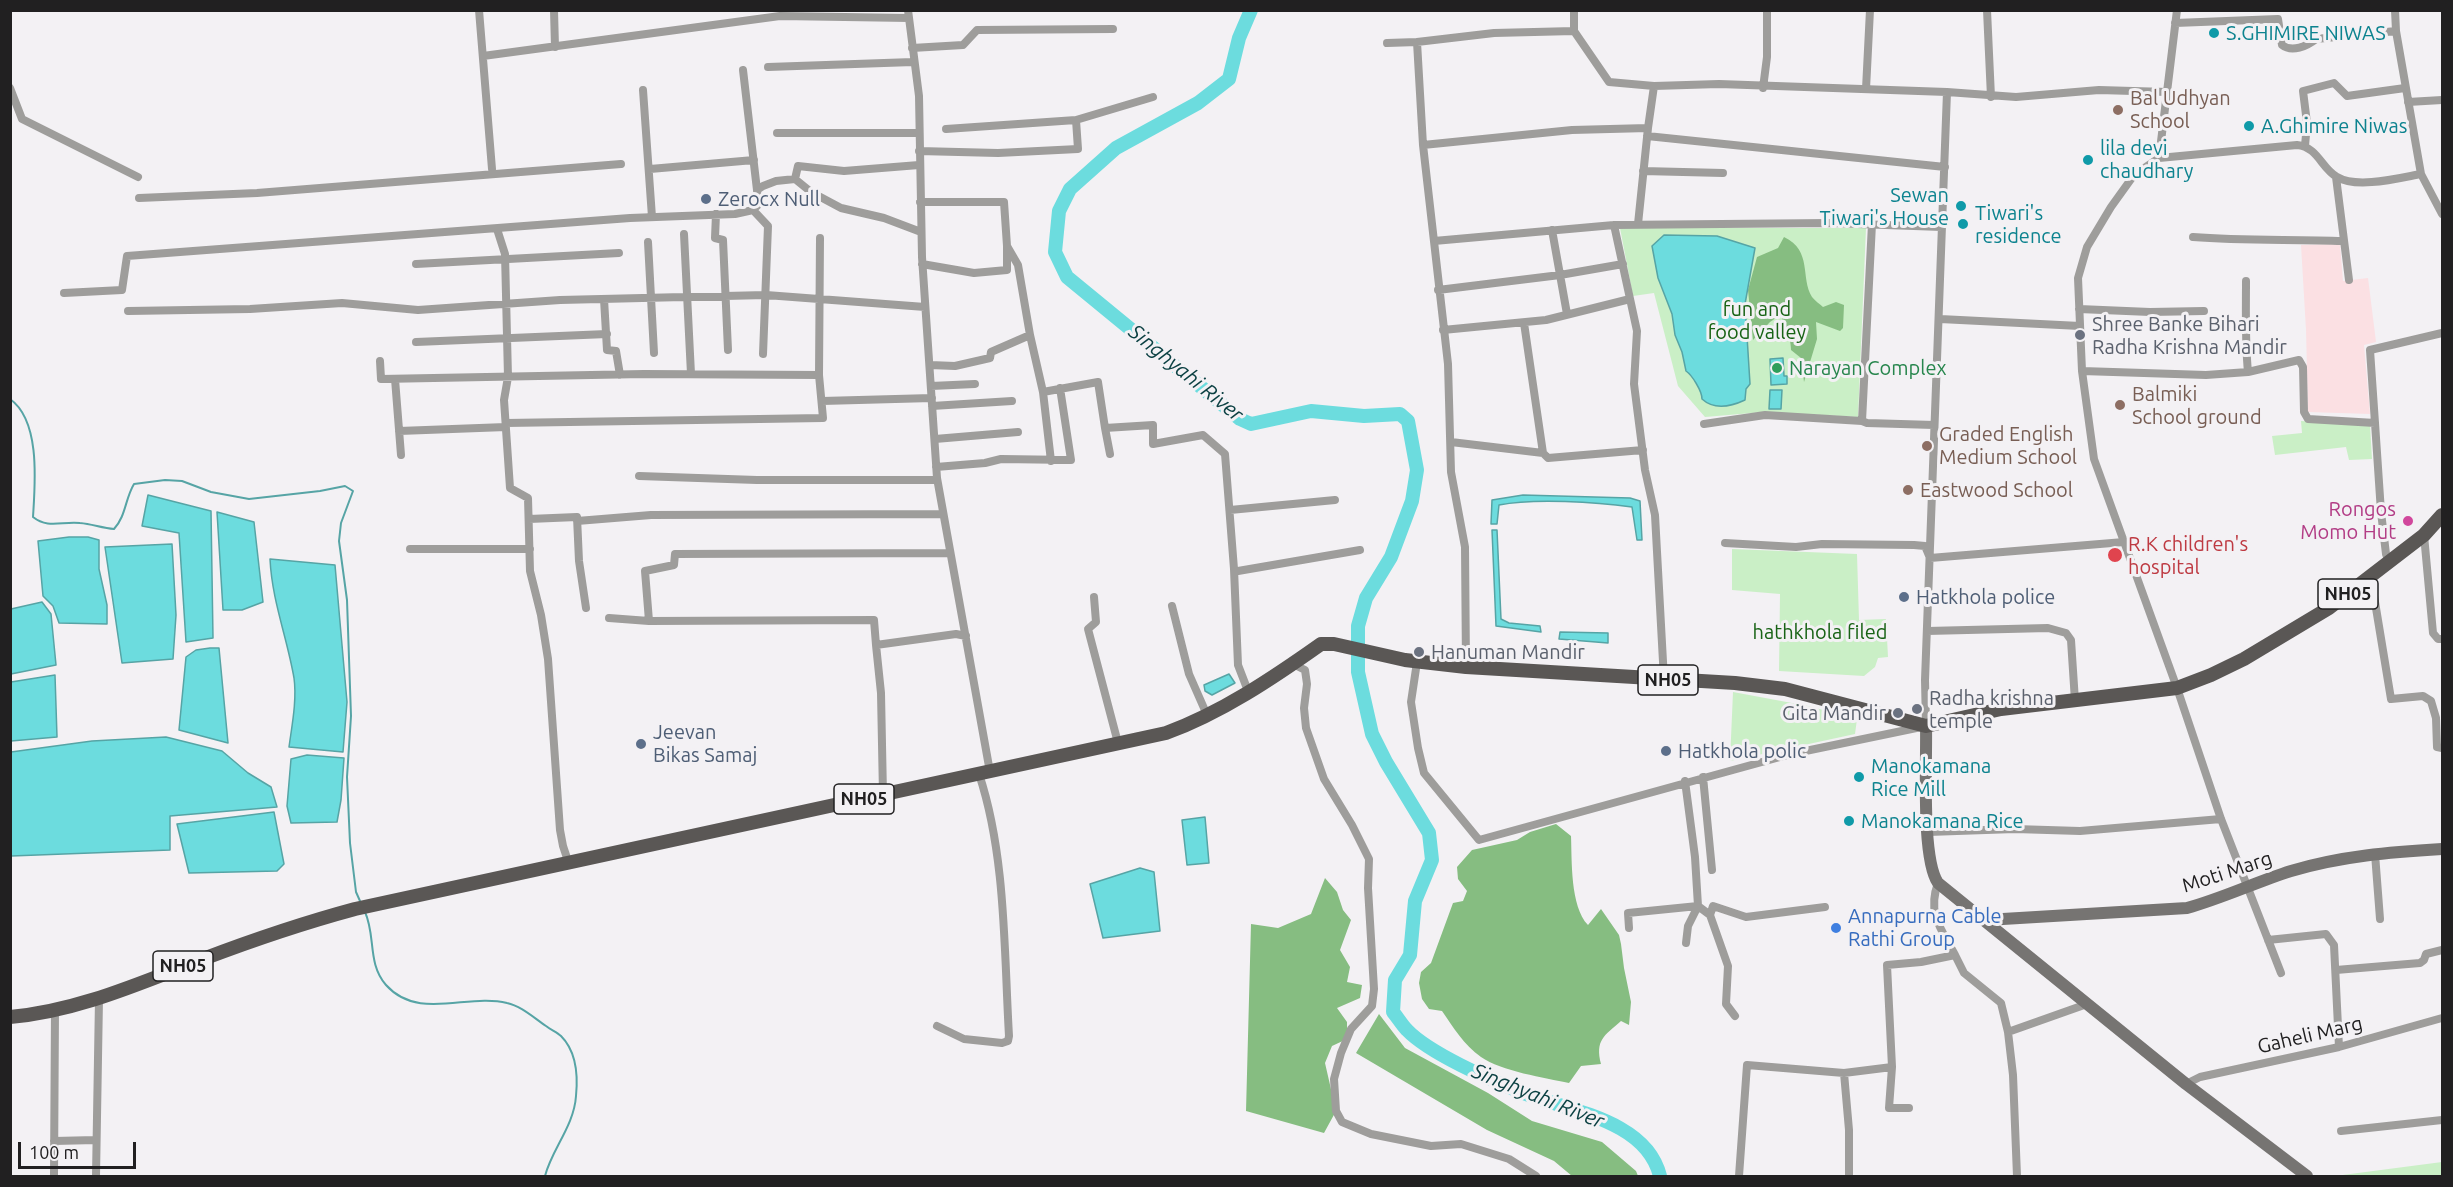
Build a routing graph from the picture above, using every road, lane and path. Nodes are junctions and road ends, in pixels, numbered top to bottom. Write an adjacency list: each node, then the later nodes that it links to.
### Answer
1 (479, 10): 19 (street)
2 (554, 10): 17 (street)
3 (1574, 10): 13 (street)
4 (1767, 10): 24 (street)
5 (1870, 10): 27 (street)
6 (1987, 10): 32 (street)
7 (2177, 10): 11 (street)
8 (2394, 10): 14 (street)
9 (908, 14): 17 (street); 18 (street)
10 (2277, 15): 11 (street); 14 (street)
11 (2175, 23): 30 (street)
12 (1113, 29): 18 (street)
13 (1574, 31): 15 (street); 23 (street)
14 (2396, 31): 25 (street)
15 (1417, 42): 16 (street); 40 (street)
16 (1387, 43)
17 (555, 47): 19 (street)
18 (912, 48): 20 (street)
19 (483, 57): 48 (street)
20 (913, 62): 21 (street); 39 (street)
21 (768, 67)
22 (743, 70): 44 (street)
23 (1654, 86): 24 (street); 37 (street)
24 (1763, 87): 27 (street)
25 (2405, 87): 34 (street); 41 (street)
26 (10, 88): 53 (street)
27 (1866, 89): 29 (street)
28 (644, 90): 49 (street)
29 (1947, 92): 32 (street); 47 (street)
30 (2167, 92): 32 (street); 43 (street)
31 (1153, 97): 35 (street)
32 (1991, 97)
33 (2442, 100): 34 (street)
34 (2408, 102): 52 (street)
35 (1076, 120): 36 (street); 42 (street)
36 (946, 129)
37 (1648, 132): 40 (street); 47 (street); 50 (street)
38 (777, 133): 39 (street)
39 (919, 134): 42 (street)
40 (1423, 145): 73 (street)
41 (2306, 146): 43 (street); 54 (street)
42 (919, 151): 46 (street)
43 (2159, 158): 96 (street)
44 (754, 160): 49 (street); 56 (street)
45 (621, 164): 57 (street)
46 (919, 165): 55 (street); 58 (street)
47 (1945, 167): 66 (street)
48 (492, 169)
49 (650, 169): 62 (street)
50 (1643, 171): 51 (street); 63 (street)
51 (1723, 173)
52 (2421, 174): 54 (street); 61 (street)
53 (138, 177)
54 (2336, 177): 74 (street)
55 (795, 179): 56 (street); 69 (street)
56 (757, 190): 59 (street)
57 (139, 198)
58 (920, 202): 69 (street); 76 (street)
59 (753, 210): 60 (street); 87 (street)
60 (716, 214): 62 (street); 89 (street)
61 (2442, 214)
62 (652, 217): 67 (street)
63 (1638, 224): 64 (street); 65 (street)
64 (1872, 224): 66 (street); 128 (street)
65 (1614, 225): 68 (street); 81 (street)
66 (1942, 226): 100 (street)
67 (497, 229): 78 (street); 86 (street)
68 (1552, 230): 73 (street); 82 (street)
69 (921, 232): 80 (street)
70 (684, 234): 88 (street)
71 (2193, 237): 74 (street)
72 (820, 238): 91 (street)
73 (1434, 241): 85 (street)
74 (2343, 241): 83 (street)
75 (648, 242): 90 (street)
76 (1007, 246): 80 (street); 106 (street)
77 (619, 253): 78 (street)
78 (505, 260): 79 (street); 94 (street)
79 (416, 264)
80 (922, 264): 95 (street)
81 (1623, 264): 82 (street); 93 (street)
82 (1560, 275): 85 (street); 99 (street)
83 (2349, 280)
84 (2246, 281): 115 (street)
85 (1438, 290): 103 (street)
86 (64, 293)
87 (766, 295): 89 (street); 91 (street); 111 (street)
88 (688, 296): 89 (street); 90 (street); 116 (street)
89 (727, 296): 109 (street)
90 (651, 297): 92 (street); 110 (street)
91 (820, 298): 95 (street); 118 (street)
92 (604, 299): 94 (street); 105 (street)
93 (1630, 299): 99 (street); 138 (street)
94 (505, 303): 97 (street); 107 (street)
95 (925, 307): 113 (street)
96 (2079, 309): 98 (street); 102 (street)
97 (128, 311)
98 (2204, 311)
99 (1567, 314): 101 (street)
100 (1940, 319): 102 (street); 132 (street)
101 (1524, 323): 103 (street); 139 (street)
102 (2080, 326): 114 (street)
103 (1443, 330): 137 (street)
104 (2442, 333): 129 (street)
105 (607, 334): 107 (street); 117 (street)
106 (1030, 334): 113 (street); 124 (street)
107 (507, 337): 108 (street); 119 (street)
108 (416, 342)
109 (728, 350)
110 (654, 353)
111 (763, 354)
112 (380, 361): 120 (street)
113 (930, 365): 122 (street)
114 (2082, 371): 115 (street); 153 (street)
115 (2248, 372): 129 (street)
116 (692, 374): 117 (street); 118 (street)
117 (620, 375): 119 (street)
118 (819, 375): 125 (street)
119 (508, 377): 120 (street); 131 (street)
120 (395, 379): 134 (street)
121 (975, 384): 122 (street)
122 (931, 386): 127 (street)
123 (1059, 388): 124 (street); 133 (street); 142 (street)
124 (1043, 392): 142 (street)
125 (822, 401): 127 (street); 131 (street)
126 (1012, 401): 127 (street)
127 (932, 402): 136 (street)
128 (1862, 421): 130 (street); 132 (street)
129 (2375, 423): 160 (street)
130 (1704, 424)
131 (506, 425): 134 (street); 150 (street)
132 (1934, 425): 159 (street)
133 (1106, 428): 140 (street); 147 (street)
134 (399, 431): 141 (street)
135 (1018, 432): 136 (street)
136 (935, 440): 143 (street)
137 (1451, 442): 139 (street); 174 (street)
138 (1643, 450): 139 (street); 175 (street)
139 (1543, 453)
140 (1110, 454)
141 (400, 455)
142 (1051, 461): 143 (street)
143 (936, 467): 145 (street)
144 (639, 476): 145 (street)
145 (938, 480): 148 (street)
146 (1335, 500): 147 (street)
147 (1230, 510): 161 (street)
148 (943, 513): 151 (street); 158 (street)
149 (2442, 515): 152 (main road, NH05)
150 (529, 519): 151 (street); 156 (street)
151 (578, 521): 165 (street)
152 (2424, 535): 160 (main road, NH05); 170 (street)
153 (2124, 542): 159 (street); 176 (street)
154 (1725, 543): 159 (street)
155 (410, 549): 156 (street)
156 (530, 549): 191 (street)
157 (1360, 550): 161 (street)
158 (949, 553): 167 (street); 169 (street)
159 (1930, 558): 168 (street)
160 (2389, 562): 162 (main road, NH05)
161 (1234, 569): 177 (street)
162 (2362, 583): 176 (main road, NH05); 182 (street)
163 (1094, 597): 181 (street)
164 (1172, 606): 179 (street)
165 (586, 608)
166 (609, 618): 167 (street)
167 (649, 621): 171 (street)
168 (1927, 631): 178 (street); 180 (street)
169 (966, 636): 171 (street); 183 (street)
170 (2442, 639)
171 (876, 645): 186 (street)
172 (1411, 661): 173 (main road, NH05); 174 (main road, NH05); 185 (street)
173 (1293, 664): 177 (main road, NH05); 227 (street)
174 (1466, 667): 175 (main road, NH05)
175 (1664, 680): 180 (main road, NH05)
176 (2177, 688): 178 (main road, NH05); 187 (street)
177 (1248, 691): 179 (main road, NH05)
178 (2075, 701): 180 (main road, NH05)
179 (1207, 715): 181 (main road, NH05)
180 (1926, 726): 184 (street); 188 (street)
181 (1118, 743): 183 (main road, NH05)
182 (2442, 748)
183 (985, 773): 186 (main road, NH05); 214 (street)
184 (1703, 777): 185 (street); 192 (street)
185 (1685, 781): 195 (street)
186 (883, 795): 191 (main road, NH05)
187 (2221, 819): 188 (street); 194 (street)
188 (1928, 832): 193 (street)
189 (2442, 849): 190 (street, Moti Marg)
190 (2375, 854): 194 (street, Moti Marg); 199 (street)
191 (569, 864): 208 (main road, NH05)
192 (1712, 870)
193 (1938, 883): 200 (street); 205 (street)
194 (2249, 888): 200 (street, Moti Marg); 202 (street)
195 (1698, 906): 196 (street); 198 (street); 201 (street); 203 (street)
196 (1713, 906): 197 (street); 198 (street)
197 (1825, 907)
198 (1710, 915): 211 (street)
199 (2380, 919)
200 (1986, 920): 209 (street)
201 (1629, 928)
202 (2268, 939): 206 (street); 207 (street)
203 (1686, 943)
204 (2442, 950): 206 (street)
205 (1955, 954): 215 (street); 217 (street)
206 (2336, 970): 216 (street)
207 (2281, 973)
208 (99, 999): 210 (main road, NH05); 223 (street)
209 (2087, 1004): 215 (street); 219 (street)
210 (55, 1010): 212 (main road, NH05); 224 (street)
211 (1735, 1016)
212 (10, 1017)
213 (2442, 1018): 216 (street, Gaheli Marg)
214 (937, 1026)
215 (2008, 1032): 230 (street)
216 (2339, 1047): 219 (street, Gaheli Marg)
217 (1892, 1067): 218 (street); 220 (street)
218 (1844, 1073): 228 (street); 229 (street)
219 (2186, 1084): 231 (street)
220 (1909, 1108)
221 (2442, 1120): 222 (street)
222 (2341, 1131)
223 (96, 1140): 224 (street); 226 (street)
224 (54, 1141): 225 (street)
225 (54, 1176)
226 (96, 1176)
227 (1536, 1176)
228 (1739, 1176)
229 (1849, 1176)
230 (2017, 1176)
231 (2307, 1176)

